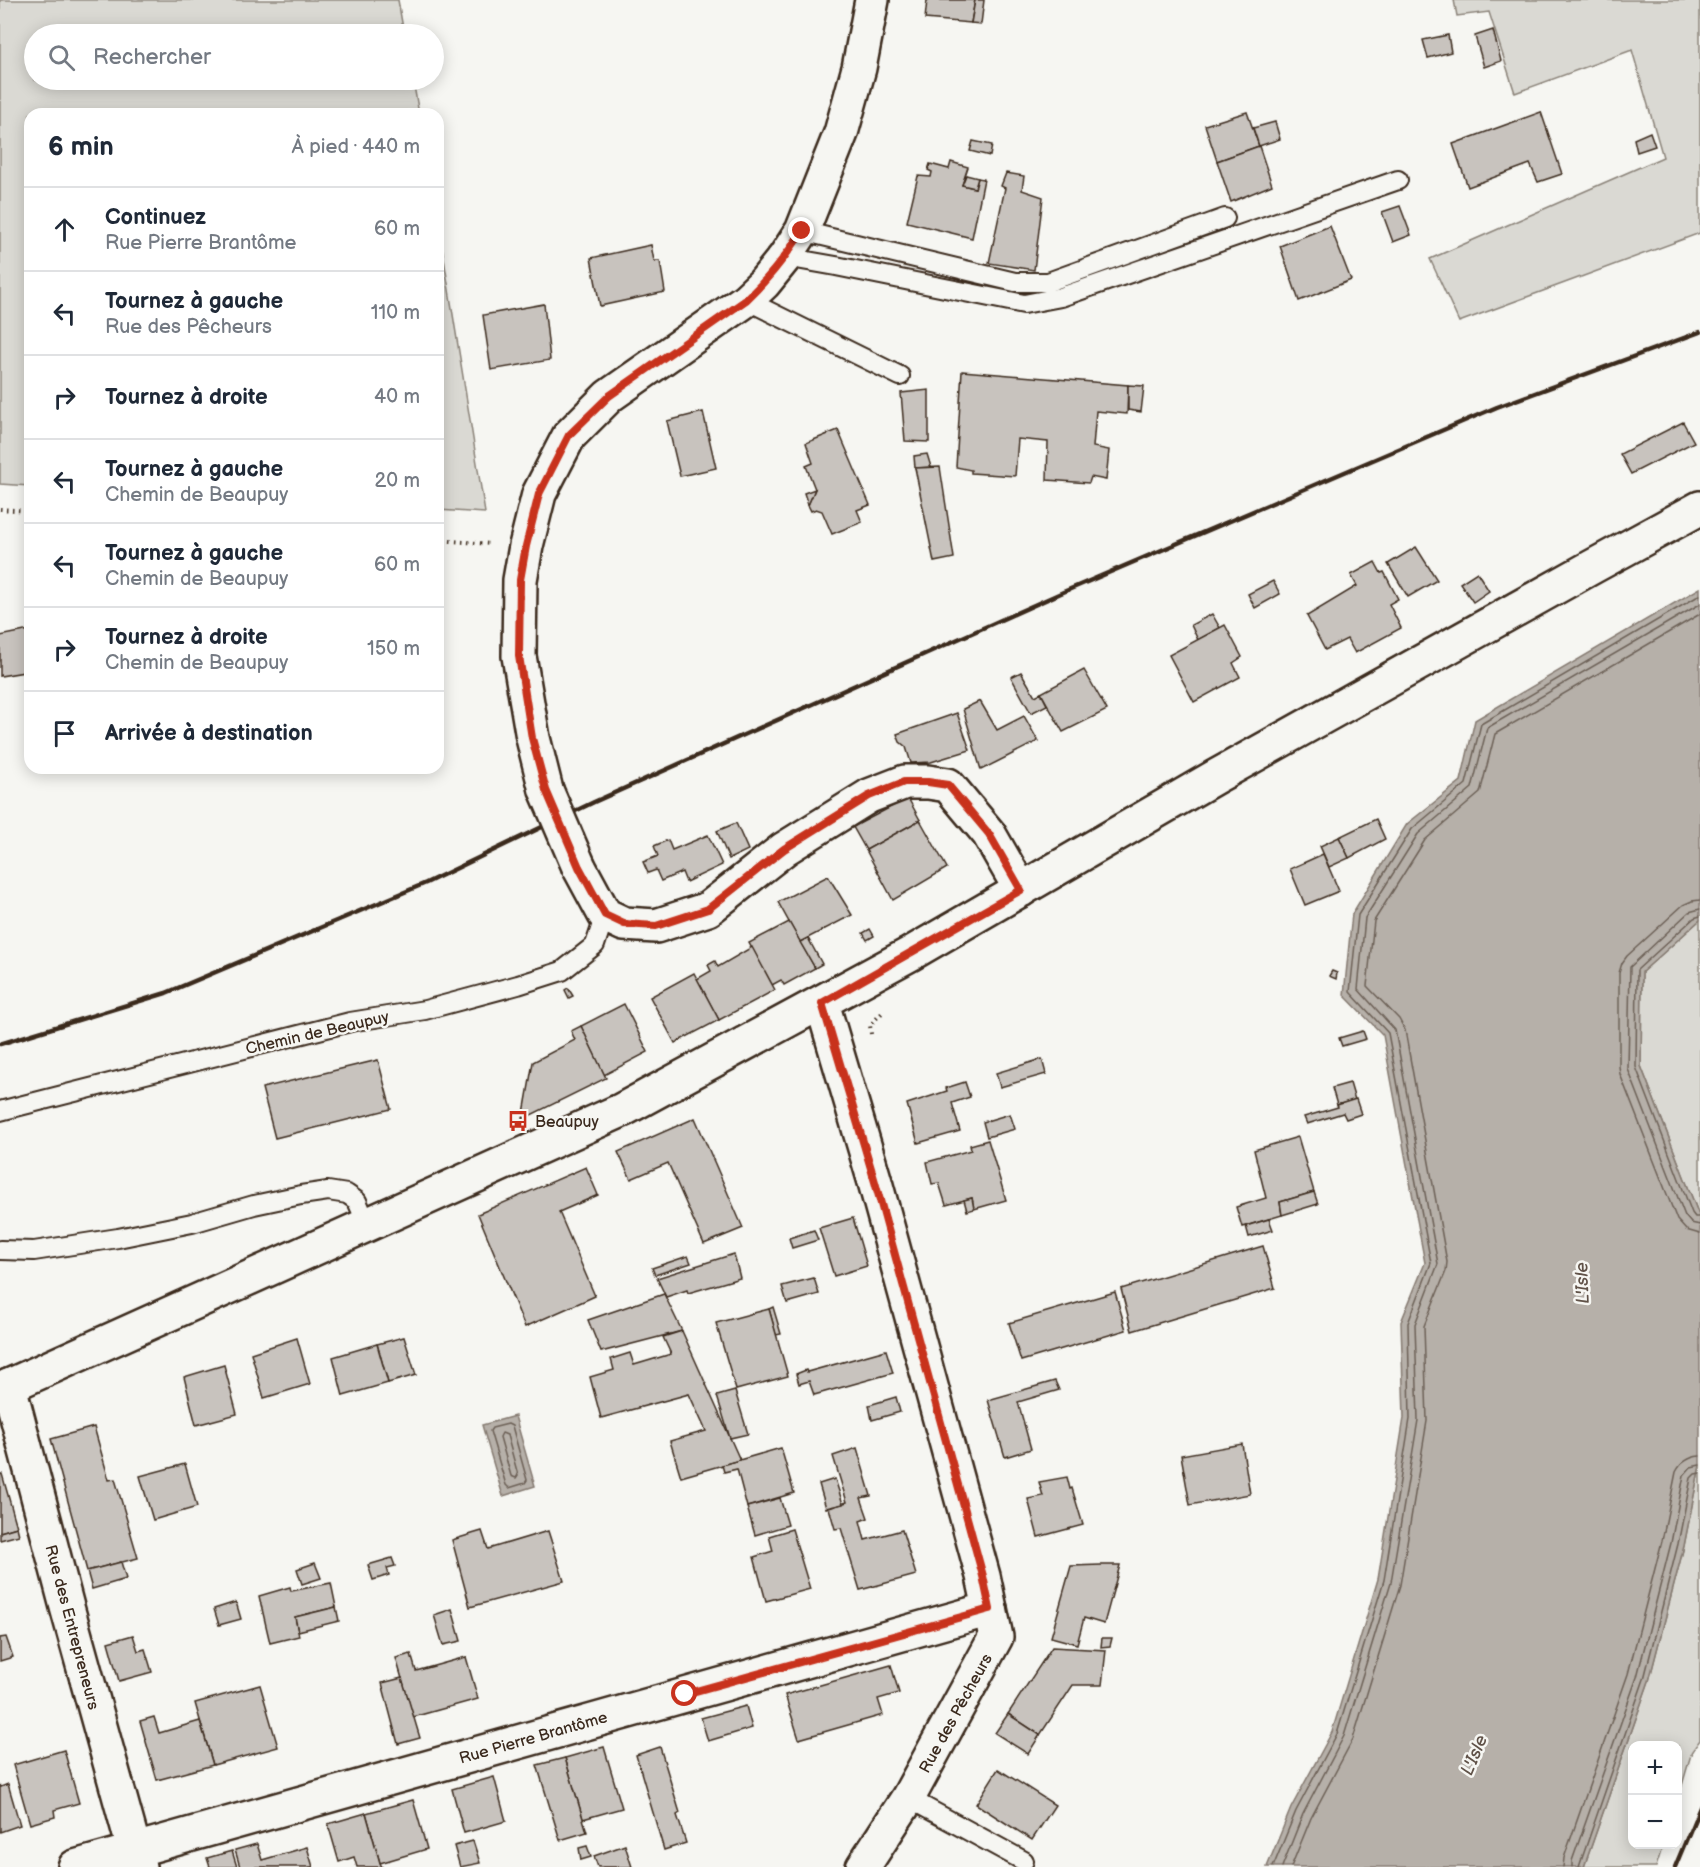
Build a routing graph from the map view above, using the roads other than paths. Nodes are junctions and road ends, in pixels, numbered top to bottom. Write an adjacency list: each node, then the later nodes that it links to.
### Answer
1 (872, 0): 4 (street)
2 (1398, 180): 4 (lane)
3 (1225, 218): 4 (lane)
4 (794, 244): 5 (street)
5 (746, 300): 6 (lane); 9 (street, bridge)
6 (900, 376)
7 (1700, 508): 8 (street)
8 (1021, 890): 9 (street); 10 (street)
9 (605, 915): 11 (lane, Chemin de Beaupuy)
10 (822, 1003): 12 (street); 15 (street, Rue des Pêcheurs)
11 (0, 1111)
12 (367, 1224): 13 (lane); 14 (street)
13 (0, 1250)
14 (5, 1388): 17 (street, Rue des Entrepreneurs)
15 (990, 1609): 16 (street, Rue des Pêcheurs); 17 (street, Rue Pierre Brantôme)
16 (908, 1798): 18 (lane); 20 (street, Rue des Pêcheurs)
17 (137, 1859): 19 (street, Rue Pierre Brantôme)
18 (1024, 1861)
19 (75, 1867)
20 (863, 1867)

